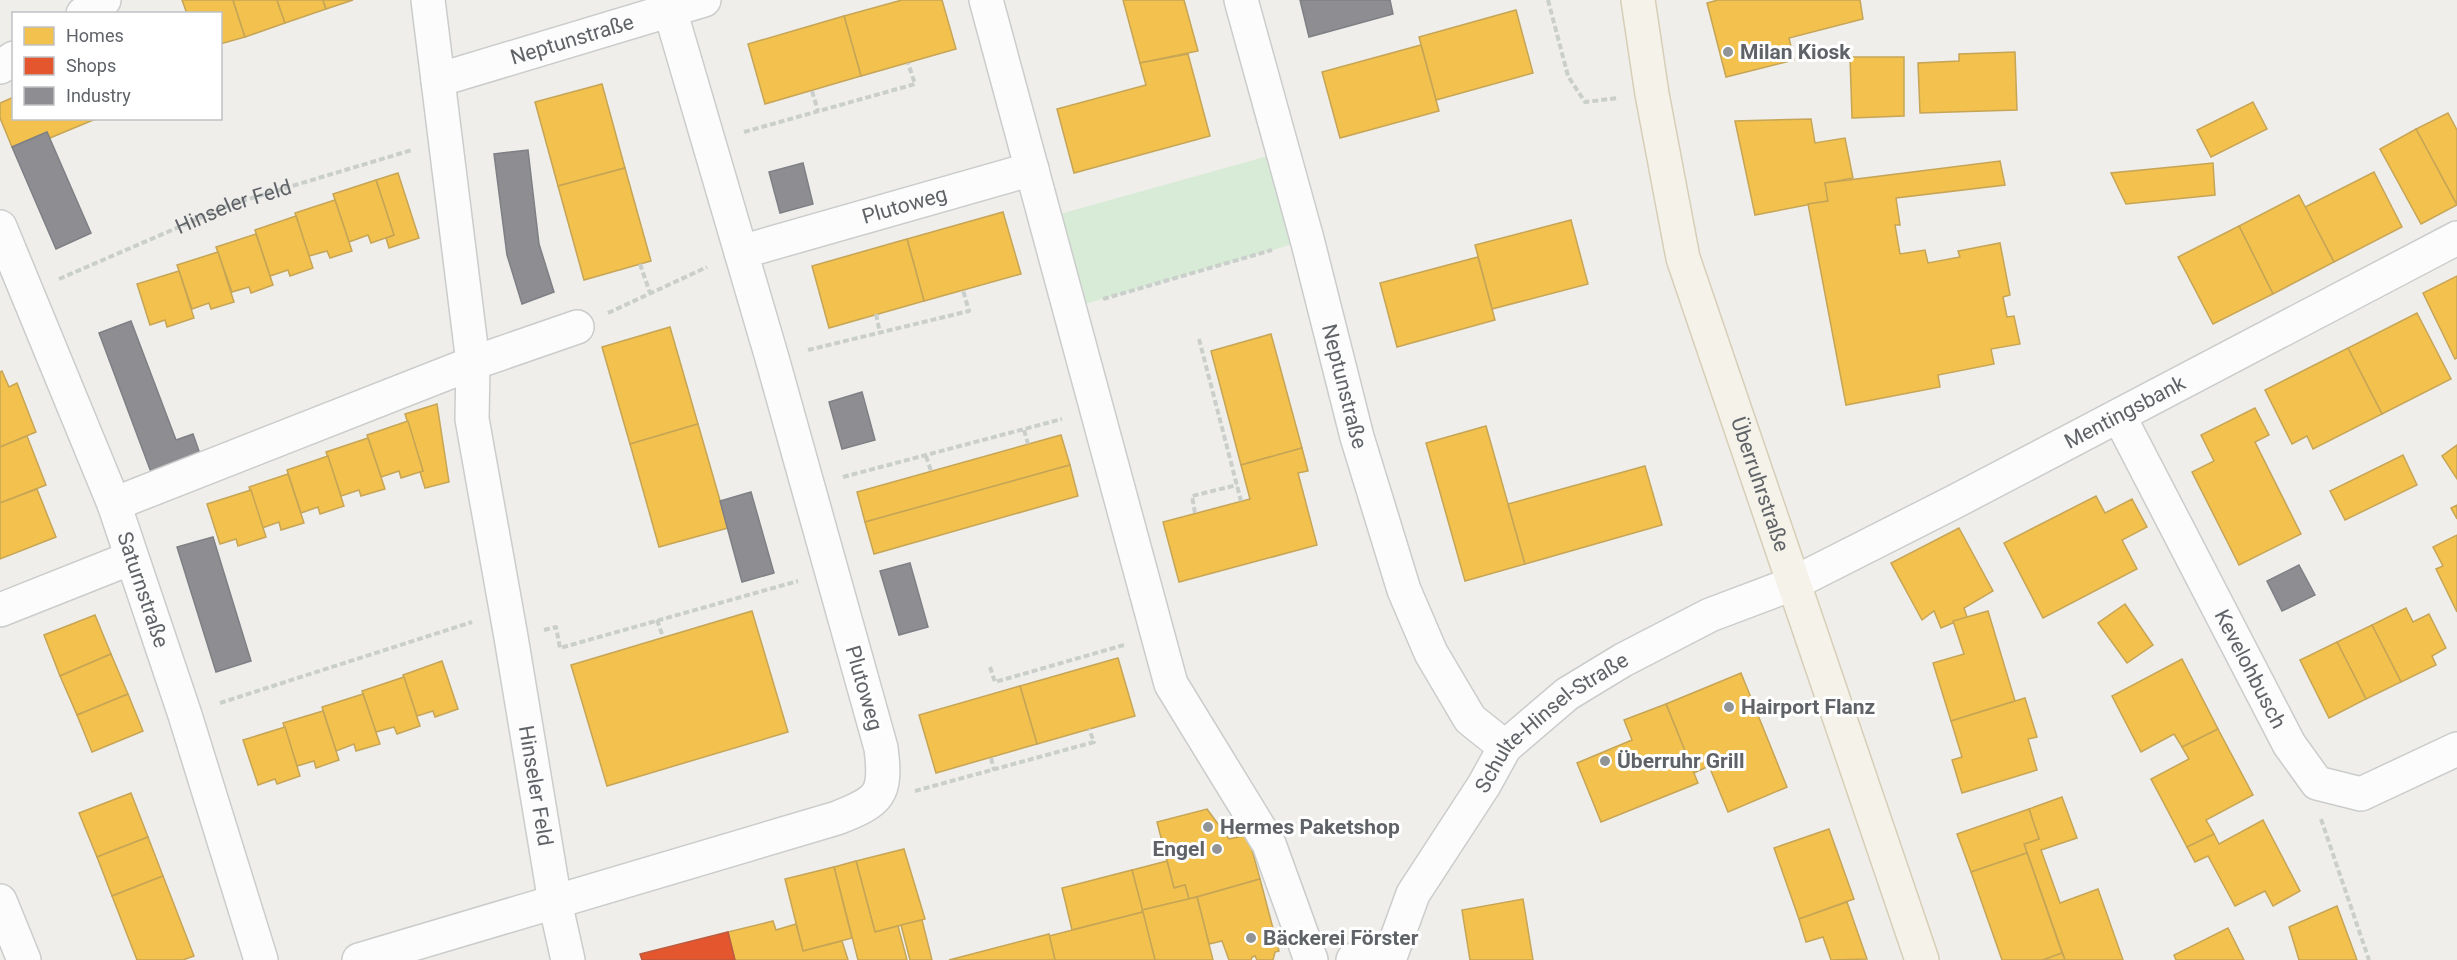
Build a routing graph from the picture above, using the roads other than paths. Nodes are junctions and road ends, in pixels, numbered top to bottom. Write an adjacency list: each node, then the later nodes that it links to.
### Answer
1 (104, 0): 8 (street)
2 (428, 0): 9 (street, Hinseler Feld)
3 (704, 0): 7 (street, Neptunstraße)
4 (986, 0): 10 (street)
5 (1241, 0): 21 (street, Neptunstraße)
6 (1638, 0): 19 (main road, Überruhrstraße)
7 (670, 10): 9 (street, Neptunstraße); 13 (street, Plutoweg)
8 (86, 12)
9 (438, 80): 15 (street, Hinseler Feld)
10 (1032, 170): 13 (street, Plutoweg); 30 (street)
11 (0, 227): 17 (street, Saturnstraße)
12 (2457, 238): 16 (street, Mentingsbank)
13 (741, 252): 24 (street, Plutoweg)
14 (577, 327): 15 (street)
15 (473, 363): 17 (street); 24 (street, Hinseler Feld)
16 (2119, 416): 19 (street, Mentingsbank); 22 (street, Kevelohbusch)
17 (114, 504): 18 (street, Saturnstraße)
18 (131, 558): 20 (street); 27 (street, Saturnstraße)
19 (1792, 584): 21 (street, Schulte-Hinsel-Straße); 32 (main road, Überruhrstraße)
20 (0, 610)
21 (1505, 747): 25 (street, Schulte-Hinsel-Straße)
22 (2457, 749)
23 (0, 901): 26 (street)
24 (555, 902): 28 (street); 29 (street, Hinseler Feld)
25 (1390, 954): 31 (street, Schulte-Hinsel-Straße)
26 (24, 960)
27 (261, 960)
28 (359, 960)
29 (568, 960)
30 (1311, 960)
31 (1353, 960)
32 (1922, 960)

